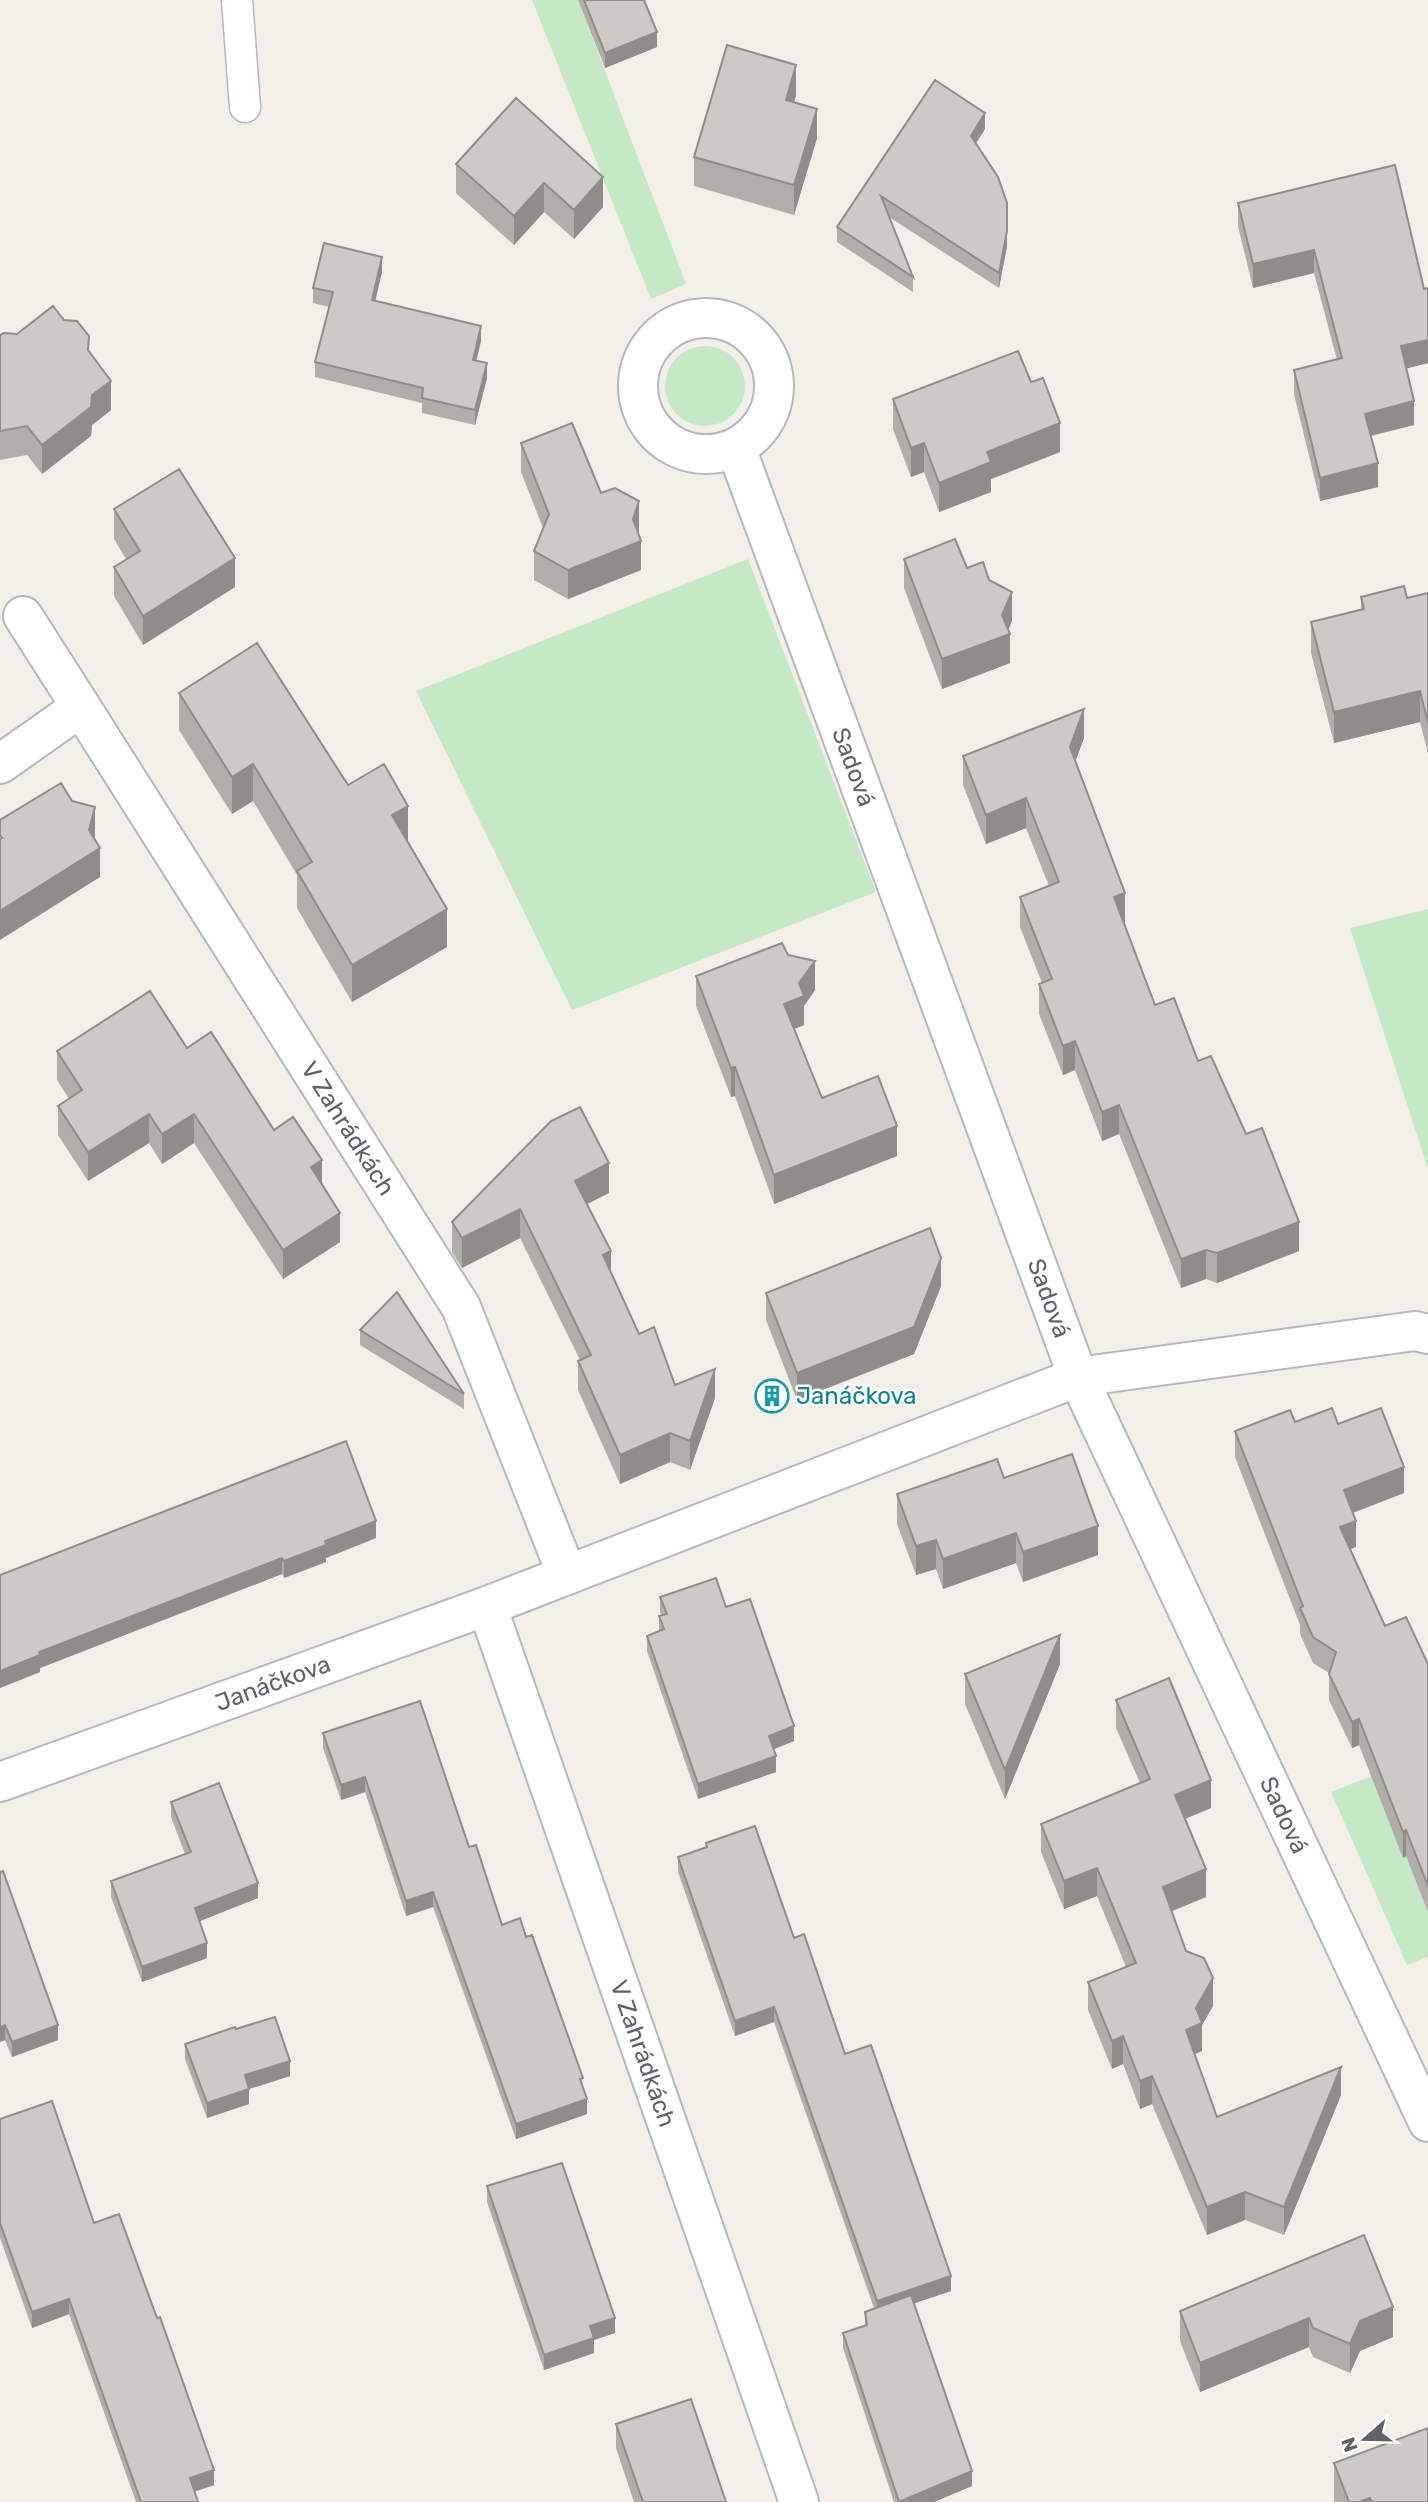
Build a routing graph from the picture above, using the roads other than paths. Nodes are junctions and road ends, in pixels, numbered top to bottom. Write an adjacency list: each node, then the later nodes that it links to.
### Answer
1 (237, 0): 2 (lane)
2 (246, 107)
3 (736, 448): 8 (street, Sadová)
4 (23, 616): 5 (street, V Zahrádkách)
5 (81, 707): 6 (street); 9 (street, V Zahrádkách)
6 (0, 764)
7 (1428, 1334): 8 (street, Janáčkova)
8 (1078, 1377): 9 (street, Janáčkova); 12 (street, Sadová)
9 (567, 1575): 10 (street, Janáčkova)
10 (487, 1606): 11 (street, Janáčkova); 13 (street, V Zahrádkách)
11 (0, 1782)
12 (1428, 2122)
13 (799, 2502)

